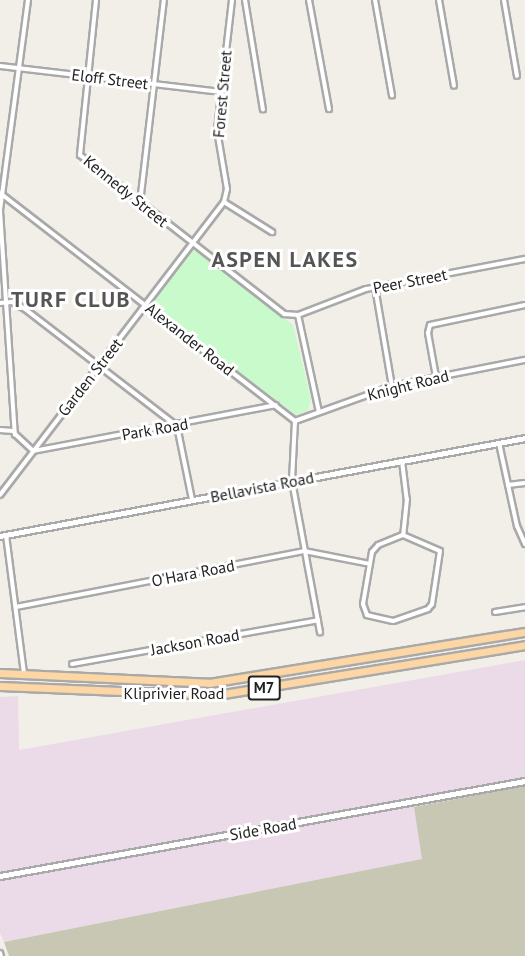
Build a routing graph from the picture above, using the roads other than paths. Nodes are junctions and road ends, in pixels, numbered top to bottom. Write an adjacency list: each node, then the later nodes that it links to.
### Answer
1 (28, 0): 11 (street)
2 (96, 0): 13 (street, Kennedy Street)
3 (164, 0): 14 (street)
4 (232, 0): 16 (street, Forest Street)
5 (245, 0): 19 (street)
6 (309, 0): 18 (street)
7 (375, 0): 17 (street)
8 (439, 0): 15 (street)
9 (504, 0): 12 (street)
10 (0, 66): 11 (street, Eloff Street)
11 (20, 69): 13 (street, Eloff Street); 20 (street)
12 (518, 76)
13 (87, 77): 14 (street, Eloff Street); 22 (street, Kennedy Street)
14 (154, 84): 16 (street, Eloff Street); 22 (street)
15 (454, 86)
16 (221, 92): 21 (street, Forest Street)
17 (392, 95)
18 (329, 109)
19 (263, 110)
20 (1, 194): 28 (street); 29 (street, Alexander Road)
21 (224, 202): 23 (street); 24 (street, Garden Street)
22 (140, 203): 24 (street, Kennedy Street)
23 (272, 232)
24 (193, 244): 29 (street, Garden Street); 31 (street, Kennedy Street)
25 (525, 259): 26 (street, Peer Street)
26 (375, 287): 31 (street, Peer Street); 35 (street)
27 (0, 303): 28 (street)
28 (6, 303): 33 (street); 41 (street)
29 (145, 305): 33 (street, Garden Street); 36 (street, Alexander Road)
30 (525, 305): 34 (street)
31 (297, 315): 37 (street)
32 (525, 360): 34 (street, Knight Road)
33 (99, 366): 39 (street); 44 (street, Garden Street)
34 (436, 377): 35 (street, Knight Road)
35 (392, 386): 37 (street, Knight Road)
36 (276, 405): 38 (street, Alexander Road); 39 (street, Park Road)
37 (319, 412): 38 (street, Knight Road)
38 (295, 420): 46 (street)
39 (177, 426): 44 (street, Park Road); 50 (street)
40 (0, 430): 41 (street)
41 (13, 430): 44 (street)
42 (525, 438): 43 (street, Bellavista Road)
43 (499, 443): 45 (street, Bellavista Road); 48 (street)
44 (33, 451): 49 (street, Garden Street)
45 (402, 461): 46 (street, Bellavista Road); 51 (street)
46 (292, 481): 50 (street, Bellavista Road); 54 (street)
47 (525, 483): 48 (street)
48 (508, 484): 53 (street)
49 (0, 495)
50 (192, 500): 52 (street, Bellavista Road)
51 (403, 535): 55 (street); 55 (street)
52 (3, 536): 56 (street)
53 (525, 544)
54 (304, 551): 55 (street, O'Hara Road); 56 (street, O'Hara Road); 59 (street)
55 (370, 564)
56 (16, 607): 65 (street)
57 (525, 607): 58 (street)
58 (495, 612)
59 (318, 620): 60 (street); 63 (street, Jackson Road)
60 (320, 632)
61 (525, 632): 65 (main road, Kliprivier Road / M7)
62 (525, 645): 66 (main road, Kliprivier Road / M7)
63 (72, 664)
64 (0, 673): 65 (main road, Kliprivier Road / M7)
65 (24, 674)
66 (0, 686)
67 (525, 781): 68 (street, Side Road)
68 (0, 876)

